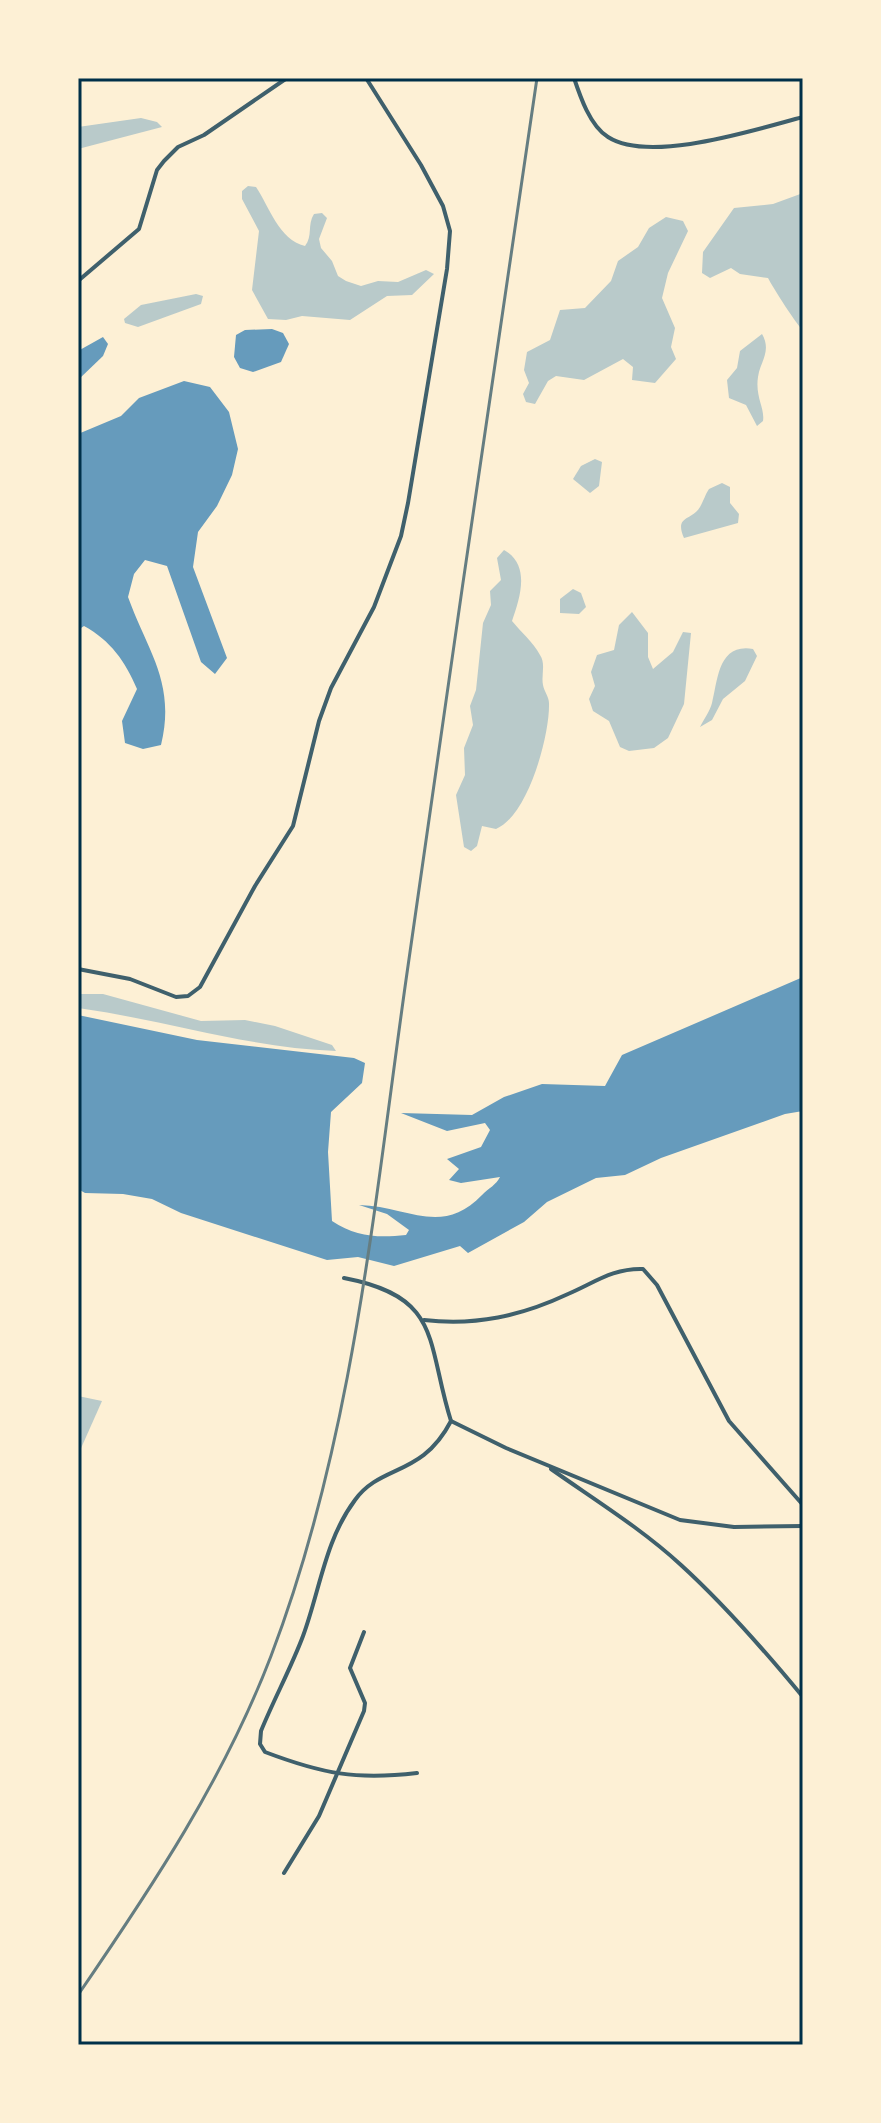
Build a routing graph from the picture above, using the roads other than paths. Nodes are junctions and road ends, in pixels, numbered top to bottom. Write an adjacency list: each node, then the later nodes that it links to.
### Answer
1 (366, 78): 6 (street)
2 (574, 78): 4 (street)
3 (282, 79): 5 (street)
4 (803, 117)
5 (78, 281)
6 (78, 969)
7 (344, 1278): 8 (street)
8 (424, 1320): 9 (street); 11 (street)
9 (451, 1421): 10 (street); 16 (street)
10 (544, 1464): 12 (street); 14 (street)
11 (803, 1505)
12 (803, 1526)
13 (364, 1632): 16 (street)
14 (803, 1697)
15 (417, 1773): 16 (street)
16 (334, 1775): 17 (street)
17 (284, 1873)

